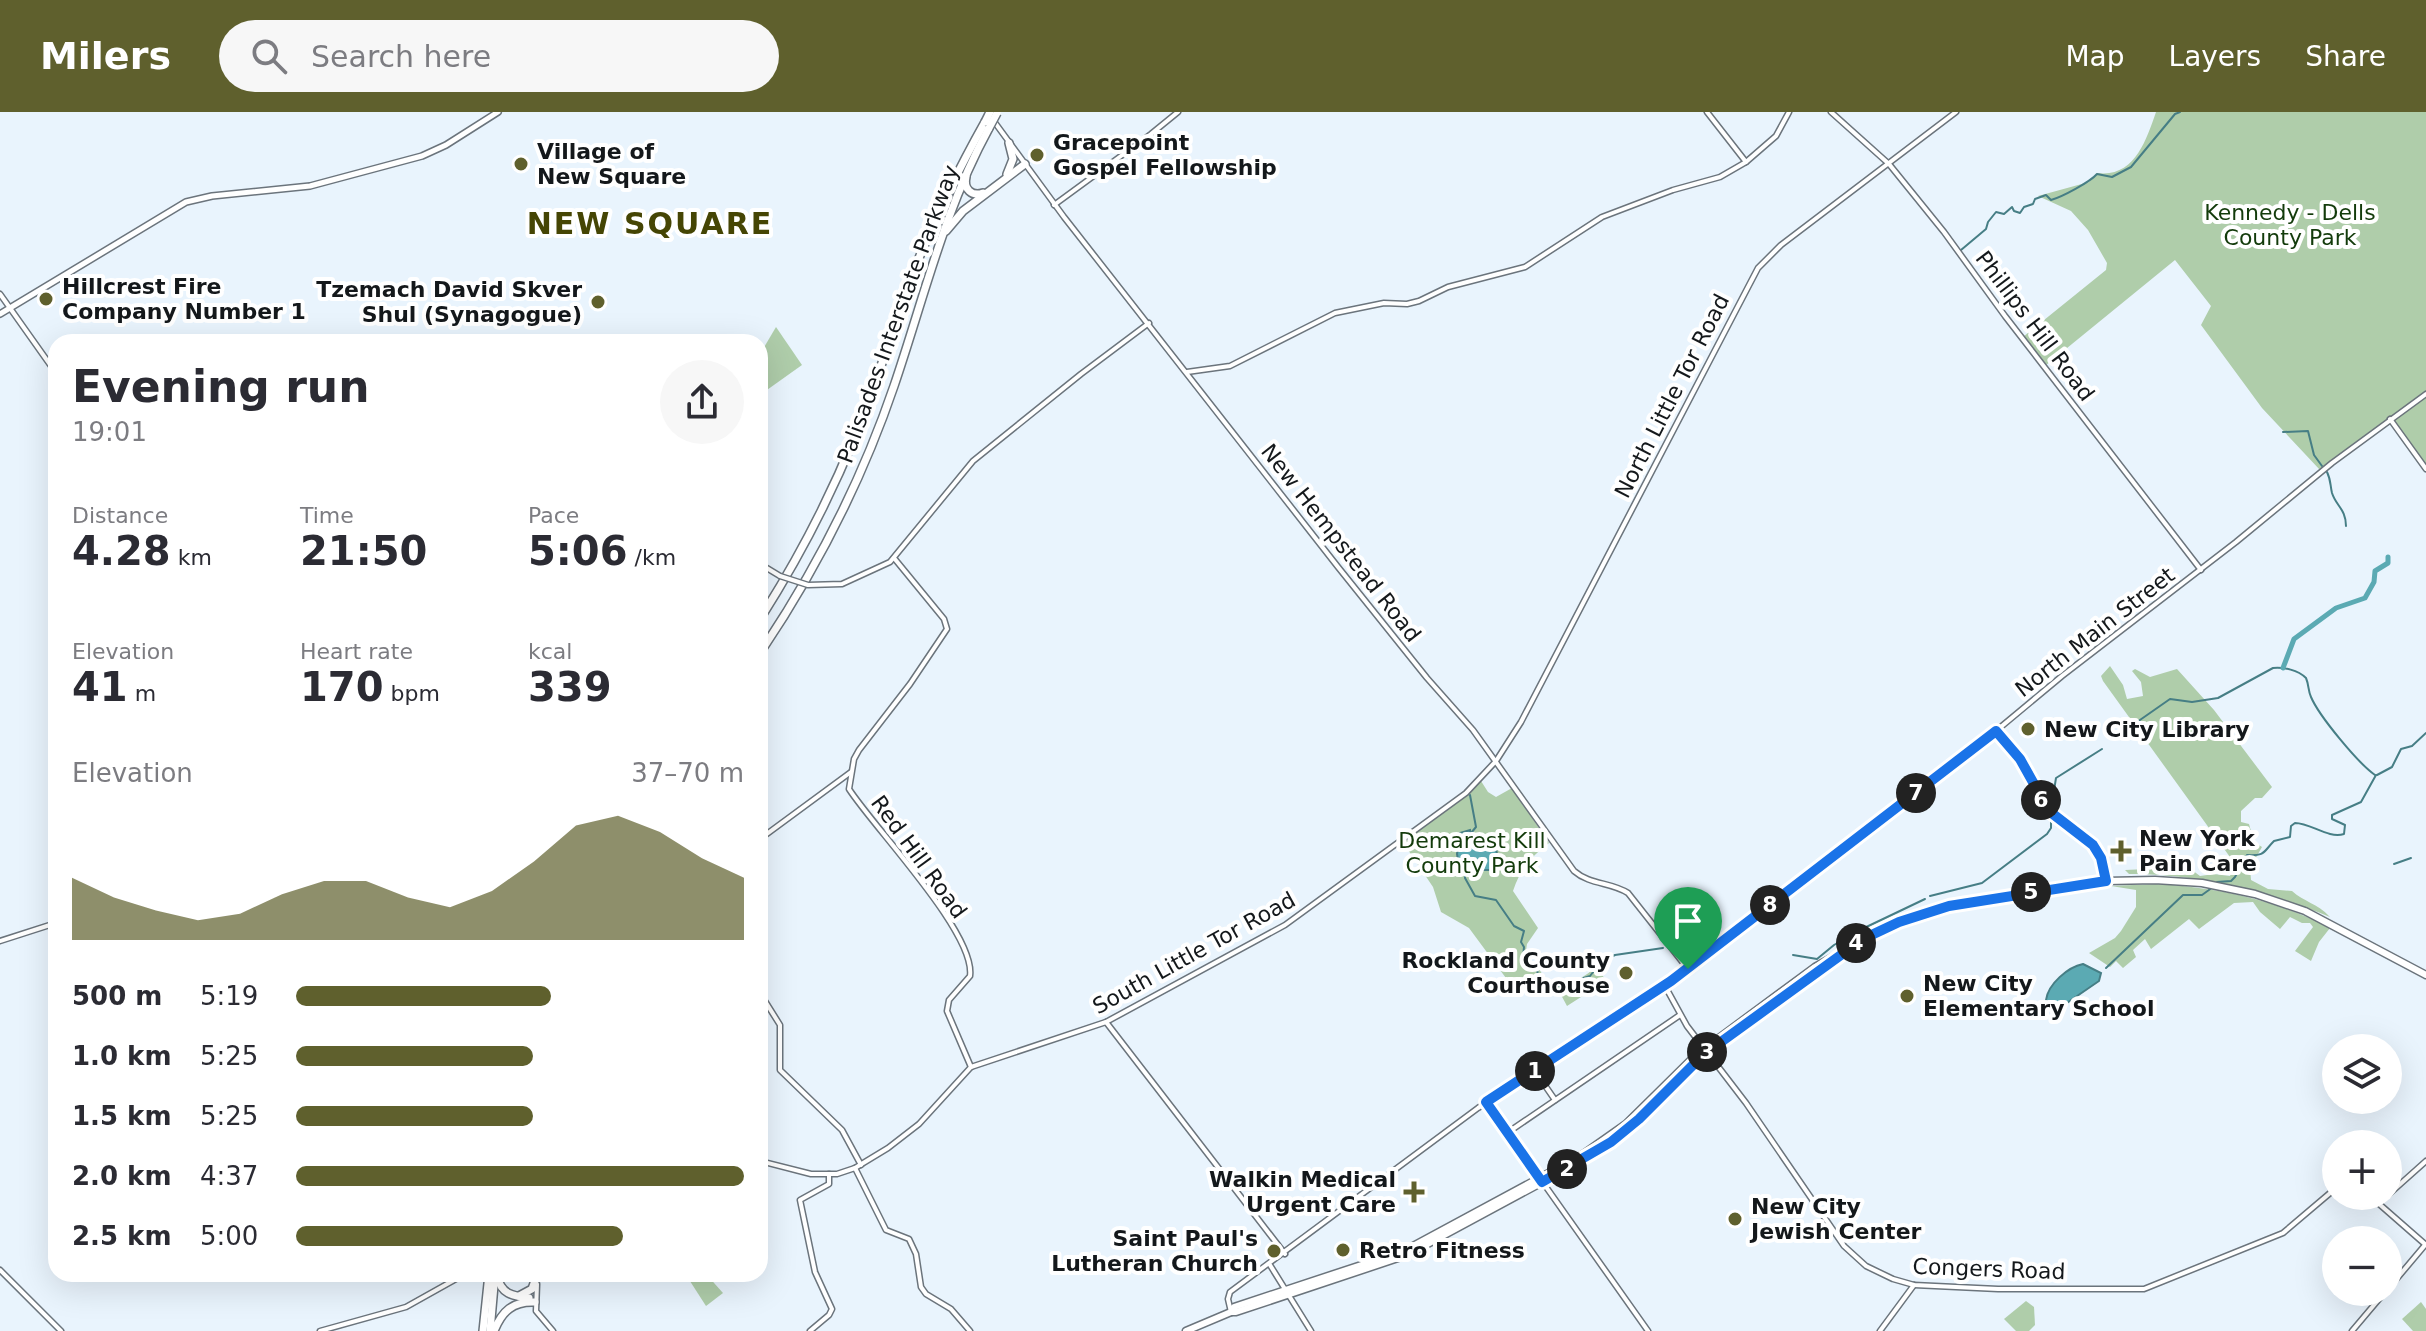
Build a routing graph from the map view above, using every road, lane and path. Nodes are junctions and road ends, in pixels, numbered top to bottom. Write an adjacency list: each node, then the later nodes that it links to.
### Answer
1 (498, 112): 18 (main road)
2 (993, 112): 8 (highway, Palisades Interstate Parkway, bridge); 9 (street, New Hempstead Road)
3 (1178, 112): 15 (street)
4 (1707, 112): 11 (street)
5 (1789, 112): 11 (street)
6 (1831, 112): 13 (street, Phillips Hill Road)
7 (1956, 112): 13 (street, North Little Tor Road)
8 (987, 125): 10 (highway, Palisades Interstate Parkway); 31 (highway, Palisades Interstate Parkway)
9 (1009, 143): 12 (street, New Hempstead Road); 14 (highway)
10 (978, 148): 14 (highway); 16 (highway, Palisades Interstate Parkway)
11 (1746, 162): 22 (street)
12 (1024, 163): 14 (highway); 15 (street, New Hempstead Road); 16 (highway)
13 (1889, 164): 30 (street, Phillips Hill Road); 34 (street, North Little Tor Road)
14 (1006, 175)
15 (1054, 205): 20 (street, New Hempstead Road)
16 (931, 266): 32 (highway, Palisades Interstate Parkway)
17 (0, 294): 18 (street)
18 (9, 308): 19 (main road); 21 (street)
19 (0, 314)
20 (1149, 323): 22 (street, New Hempstead Road); 28 (street)
21 (48, 362)
22 (1187, 372): 34 (street, New Hempstead Road)
23 (2426, 394): 24 (street, North Main Street)
24 (2390, 419): 25 (street, North Main Street); 26 (street)
25 (2380, 426): 26 (street); 30 (street, North Main Street)
26 (2397, 429): 27 (street)
27 (2426, 469)
28 (894, 558): 29 (street, bridge); 35 (street)
29 (768, 569)
30 (2201, 570): 33 (street, North Main Street)
31 (768, 606)
32 (768, 640)
33 (1996, 731): 37 (street); 40 (street, North Main Street)
34 (1496, 761): 40 (street, New Hempstead Road); 45 (street, South Little Tor Road)
35 (851, 772): 36 (street); 47 (street, Red Hill Road)
36 (768, 833)
37 (2106, 881): 41 (main road); 46 (main road)
38 (48, 926): 39 (street)
39 (0, 941)
40 (1688, 969): 42 (street, North Main Street)
41 (2426, 975)
42 (1665, 986): 44 (street, Congers Road); 48 (street, North Main Street)
43 (768, 1006): 54 (street)
44 (1680, 1015): 46 (street, Congers Road); 49 (street)
45 (1106, 1022): 47 (street, South Little Tor Road); 62 (street)
46 (1705, 1051): 57 (main road); 72 (street, Congers Road)
47 (971, 1067): 54 (street, South Little Tor Road)
48 (1535, 1071): 49 (street); 50 (street, North Main Street)
49 (1555, 1100): 51 (street)
50 (1486, 1102): 51 (street); 62 (street, North Main Street)
51 (1507, 1133): 57 (street)
52 (2426, 1161): 58 (street)
53 (768, 1163): 56 (street, South Little Tor Road)
54 (861, 1165): 55 (street, South Little Tor Road)
55 (855, 1168): 56 (street, South Little Tor Road); 84 (street)
56 (829, 1174): 83 (street)
57 (1541, 1180): 73 (main road); 87 (street)
58 (2402, 1182)
59 (2322, 1200): 72 (street, Congers Road)
60 (2387, 1210): 61 (street)
61 (2426, 1244): 65 (street)
62 (1285, 1254): 63 (street, North Main Street)
63 (1270, 1265): 73 (street); 77 (street, North Main Street)
64 (0, 1270): 78 (street)
65 (2402, 1272)
66 (451, 1282): 79 (street)
67 (492, 1282): 80 (highway)
68 (494, 1282): 81 (highway)
69 (498, 1282): 74 (highway)
70 (534, 1282): 74 (highway)
71 (536, 1282): 75 (street)
72 (1914, 1285): 88 (street)
73 (1287, 1293): 77 (main road); 86 (street)
74 (517, 1296): 75 (highway)
75 (535, 1301): 81 (highway); 82 (street)
76 (2373, 1306): 89 (street)
77 (1231, 1312): 85 (main road)
78 (61, 1331)
79 (320, 1331)
80 (483, 1331)
81 (492, 1331)
82 (553, 1331)
83 (810, 1331)
84 (970, 1331)
85 (1186, 1331)
86 (1311, 1331)
87 (1648, 1331)
88 (1880, 1331)
89 (2352, 1331)

